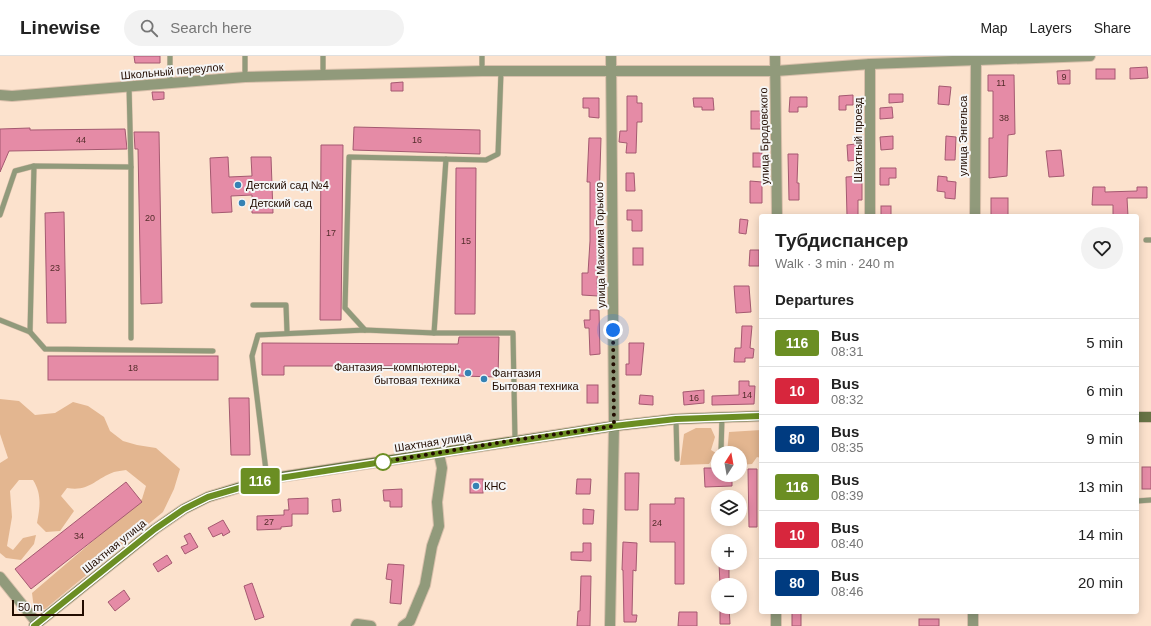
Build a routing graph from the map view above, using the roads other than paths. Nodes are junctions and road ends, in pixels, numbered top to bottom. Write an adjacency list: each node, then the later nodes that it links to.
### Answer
1 (170, 56): 16 (lane)
2 (245, 56): 15 (lane)
3 (323, 56): 14 (lane)
4 (482, 56): 11 (lane)
5 (610, 56): 10 (street, улица Максима Горького)
6 (775, 56): 12 (street, улица Бродовского)
7 (1090, 56): 8 (street, Школьный переулок)
8 (976, 58): 9 (street, Школьный переулок); 24 (street, улица Энгельса)
9 (870, 64): 12 (street, Школьный переулок); 23 (street, Шахтный проезд)
10 (610, 70): 12 (street, Школьный переулок); 13 (street, Школьный переулок); 39 (street, улица Максима Горького)
11 (482, 71): 13 (street, Школьный переулок); 14 (street, Школьный переулок)
12 (776, 71): 22 (street, улица Бродовского)
13 (501, 72): 19 (lane)
14 (323, 75): 15 (street, Школьный переулок)
15 (245, 77): 16 (street, Школьный переулок)
16 (170, 82): 17 (street, Школьный переулок)
17 (129, 86): 18 (street, Школьный переулок); 21 (lane)
18 (0, 95)
19 (446, 159): 28 (lane); 31 (lane)
20 (34, 166): 21 (lane); 25 (lane); 29 (lane)
21 (131, 167): 32 (lane)
22 (777, 214)
23 (870, 214)
24 (975, 214)
25 (0, 215)
26 (253, 305): 30 (lane)
27 (0, 320): 29 (lane)
28 (365, 330): 30 (lane); 31 (lane)
29 (30, 332): 33 (lane)
30 (287, 332): 44 (lane)
31 (434, 333): 40 (lane)
32 (131, 338)
33 (213, 351)
34 (722, 416): 35 (main road, Шахтная улица); 38 (main road, Шахтная улица); 41 (lane)
35 (759, 416)
36 (1139, 417): 37 (main road)
37 (1151, 417)
38 (676, 419): 39 (main road, Шахтная улица); 43 (lane)
39 (614, 426): 40 (main road, Шахтная улица); 54 (street, улица Максима Горького)
40 (515, 440): 42 (main road, Шахтная улица)
41 (721, 446)
42 (439, 454): 44 (main road, Шахтная улица); 53 (street)
43 (677, 459)
44 (267, 480): 50 (main road, Шахтная улица)
45 (1151, 500): 46 (lane)
46 (1139, 501)
47 (0, 576): 50 (street)
48 (776, 614): 55 (street)
49 (973, 614): 56 (street)
50 (36, 625)
51 (356, 626): 52 (street)
52 (371, 626)
53 (403, 626)
54 (610, 626)
55 (776, 626)
56 (973, 626)

